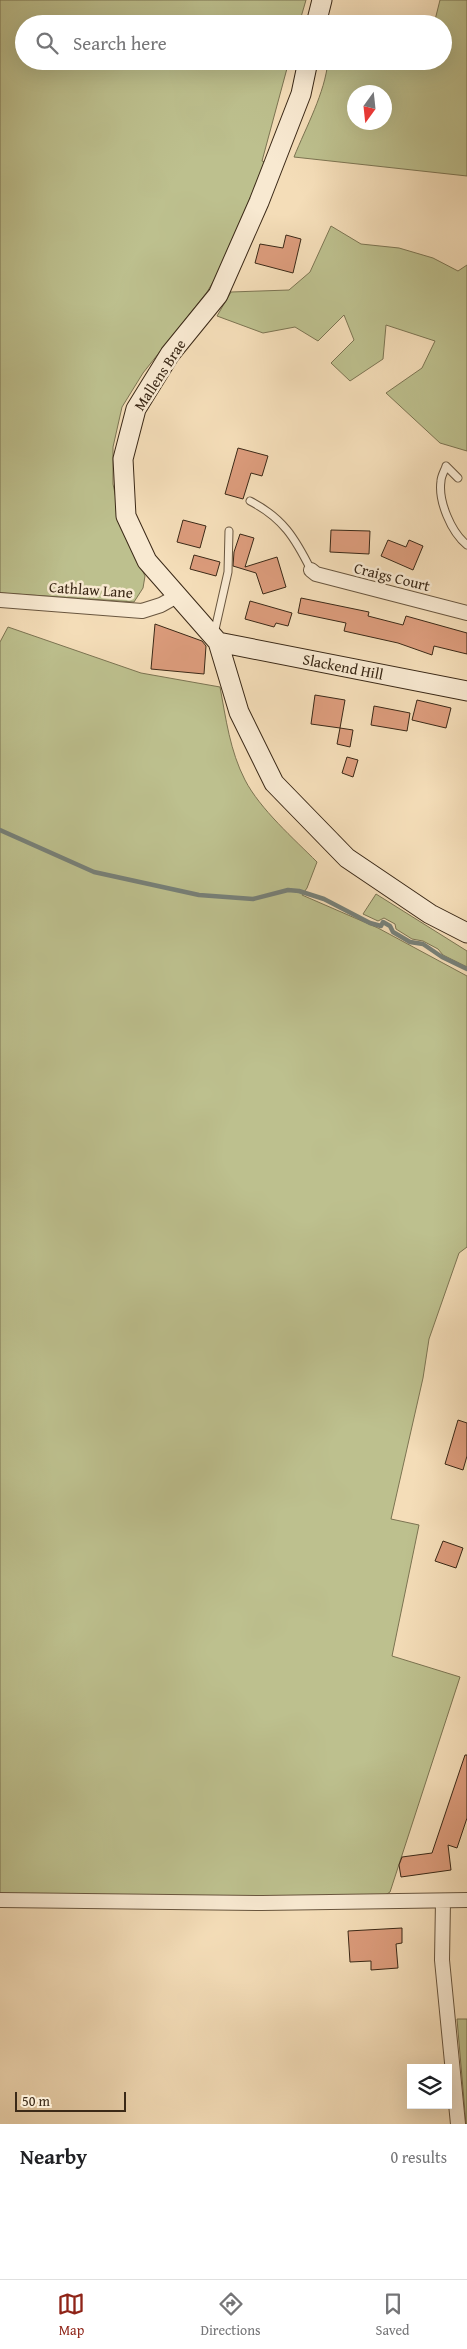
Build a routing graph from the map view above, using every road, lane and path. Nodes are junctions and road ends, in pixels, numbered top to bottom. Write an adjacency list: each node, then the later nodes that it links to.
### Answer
1 (322, 0): 2 (main road)
2 (318, 15)
3 (306, 70): 9 (main road, Mallens Brae)
4 (458, 478): 7 (lane)
5 (250, 501): 8 (lane)
6 (229, 531): 12 (lane)
7 (467, 545)
8 (311, 570): 11 (street, Craigs Court)
9 (177, 596): 10 (street, Cathlaw Lane); 12 (main road, Mallens Brae)
10 (0, 600)
11 (467, 613)
12 (216, 640): 13 (main road, Slackend Hill); 14 (main road)
13 (467, 691)
14 (467, 933)
15 (0, 1900): 17 (street)
16 (467, 1900): 17 (street)
17 (443, 1901): 18 (street)
18 (458, 2124)

